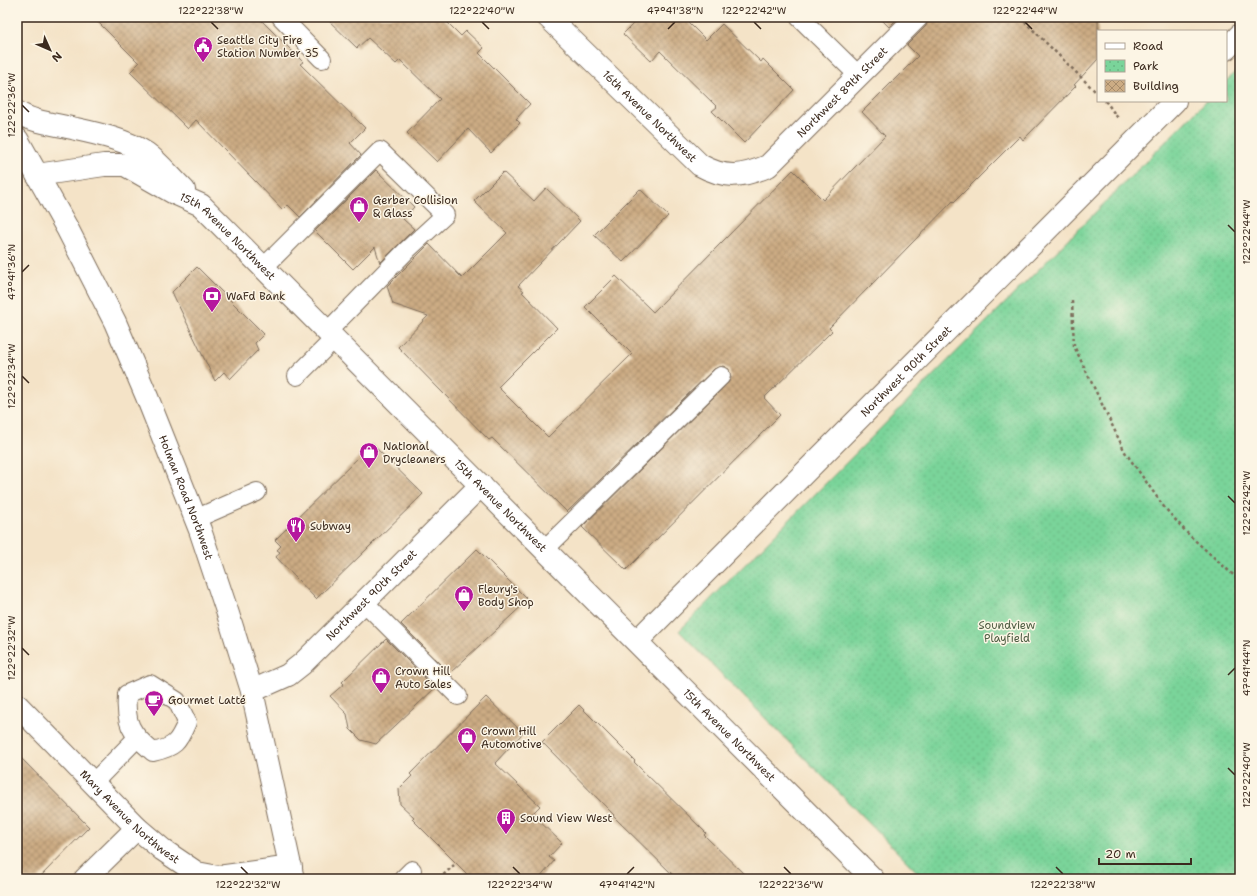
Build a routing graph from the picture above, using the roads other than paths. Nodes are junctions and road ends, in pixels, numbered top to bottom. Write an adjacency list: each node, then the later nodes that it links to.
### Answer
1 (281, 17): 7 (lane)
2 (548, 17): 12 (main road, 16th Avenue Northwest)
3 (799, 17): 8 (lane)
4 (917, 17): 8 (main road, Northwest 89th Street)
5 (1240, 35): 6 (main road)
6 (1227, 48)
7 (322, 59)
8 (858, 75): 12 (main road, Northwest 89th Street)
9 (1174, 102): 24 (main road, Northwest 90th Street)
10 (17, 112): 14 (main road)
11 (17, 139): 13 (main road, Holman Road Northwest)
12 (768, 166)
13 (37, 175): 14 (main road, 15th Avenue Northwest); 21 (main road, Holman Road Northwest)
14 (201, 205): 15 (main road, 15th Avenue Northwest)
15 (263, 268): 16 (main road, 15th Avenue Northwest); 16 (lane)
16 (330, 335): 17 (lane); 19 (main road, 15th Avenue Northwest)
17 (298, 376)
18 (721, 376): 22 (lane)
19 (481, 486): 22 (main road, 15th Avenue Northwest); 23 (main road, Northwest 90th Street)
20 (257, 492): 21 (lane)
21 (195, 519): 25 (main road, Holman Road Northwest)
22 (545, 548): 24 (main road, 15th Avenue Northwest)
23 (364, 602): 25 (main road, Northwest 90th Street); 26 (lane)
24 (637, 641): 33 (main road, 15th Avenue Northwest)
25 (252, 691): 31 (main road, Holman Road Northwest)
26 (458, 696)
27 (17, 705): 29 (main road, Mary Avenue Northwest)
28 (137, 738): 29 (lane)
29 (93, 783): 30 (main road, Mary Avenue Northwest)
30 (137, 828): 31 (main road, Mary Avenue Northwest); 32 (main road)
31 (292, 873)
32 (85, 879)
33 (873, 879)

